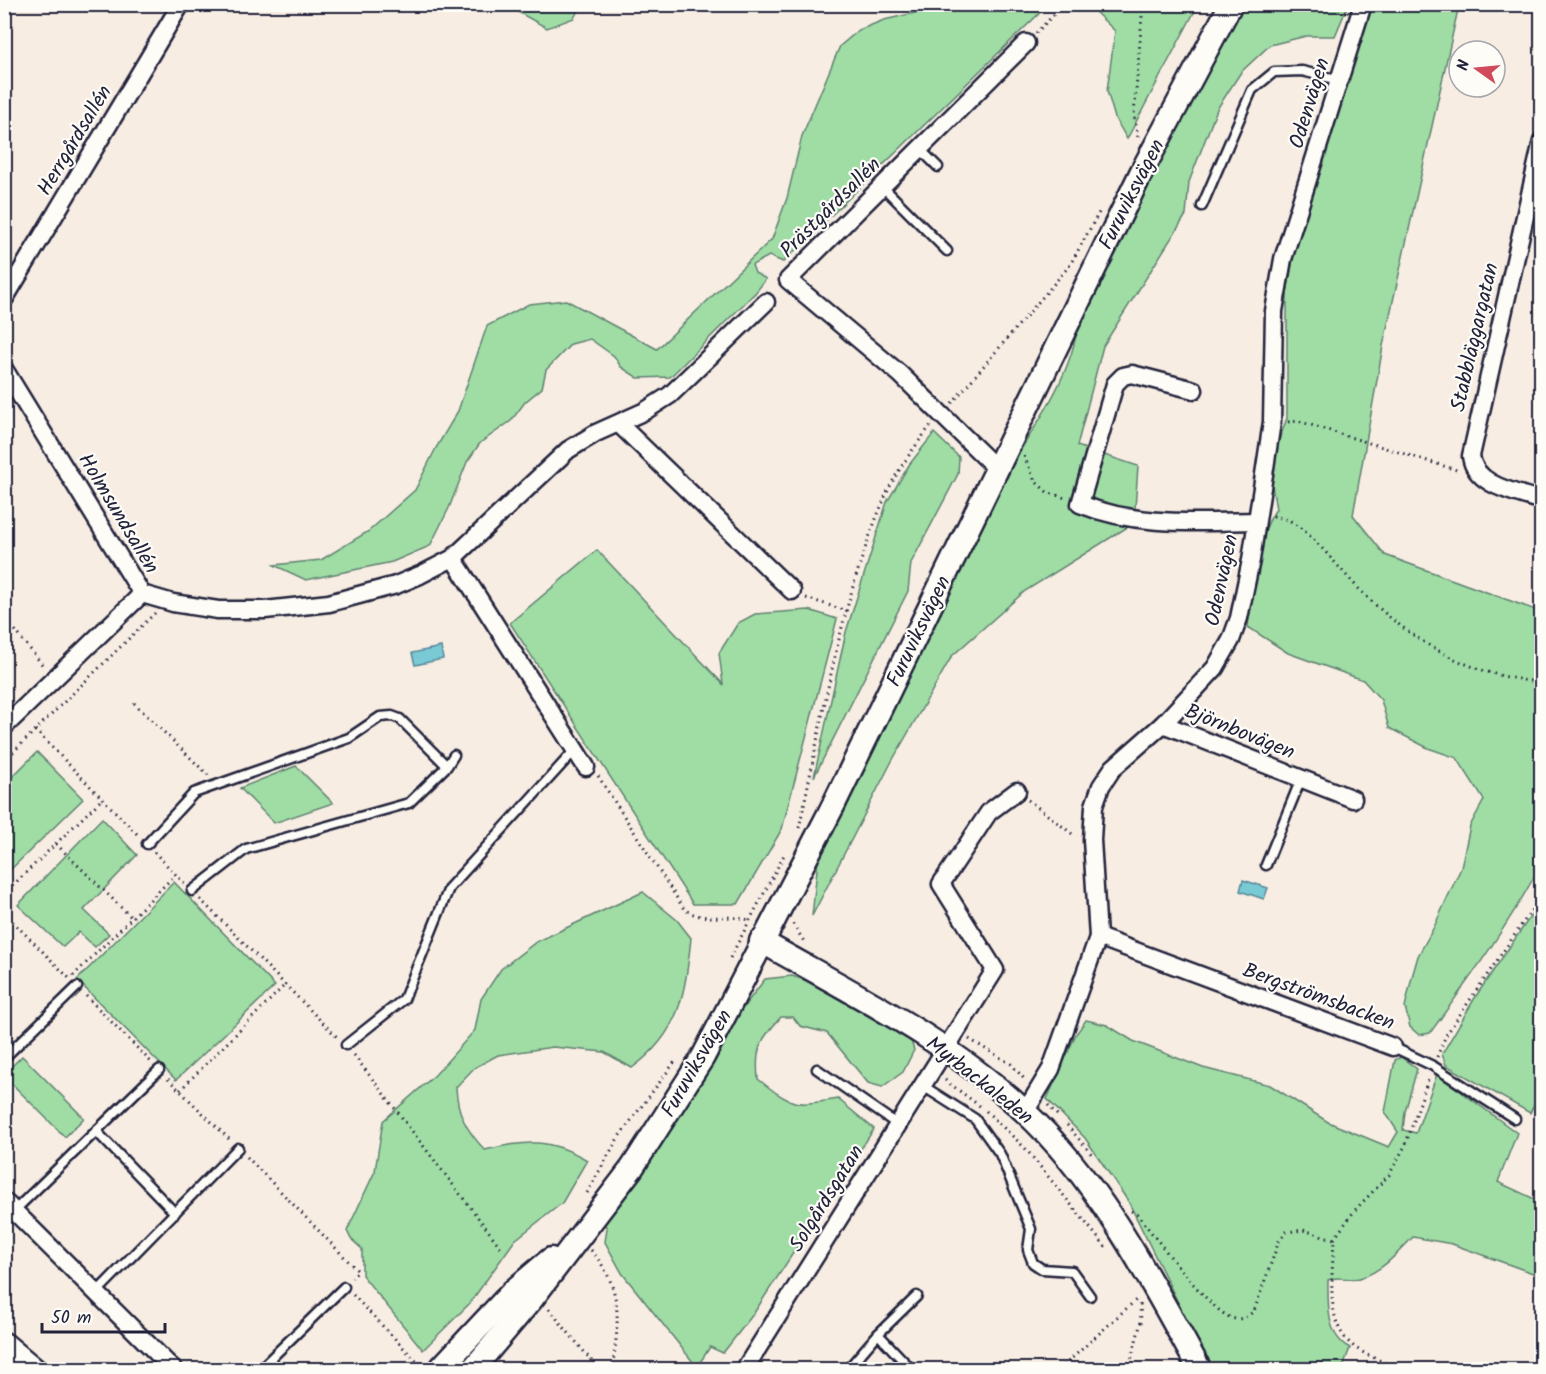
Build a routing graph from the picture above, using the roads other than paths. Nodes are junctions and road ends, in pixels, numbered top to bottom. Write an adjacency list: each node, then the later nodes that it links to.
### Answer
1 (181, 4): 12 (street, Herrgårdsallén)
2 (1231, 4): 18 (main road, Furuviksvägen)
3 (1363, 4): 5 (street, Odenvägen)
4 (1026, 43): 7 (street, Prästgårdsallén)
5 (1339, 80): 10 (lane); 20 (street, Odenvägen)
6 (1542, 141): 19 (street, Stabbläggargatan)
7 (920, 149): 8 (lane); 9 (street, Prästgårdsallén)
8 (938, 167)
9 (882, 186): 11 (lane); 18 (street, Prästgårdsallén)
10 (1202, 206)
11 (947, 250)
12 (5, 298): 14 (street)
13 (766, 302): 17 (street)
14 (4, 314)
15 (4, 369): 23 (street, Holmsundsallén)
16 (1194, 390): 20 (street)
17 (619, 423): 21 (street); 22 (street)
18 (997, 469): 37 (main road, Furuviksvägen)
19 (1542, 501)
20 (1256, 521): 24 (street, Odenvägen)
21 (453, 558): 23 (street, Holmsundsallén); 26 (street)
22 (792, 591)
23 (142, 594): 25 (street)
24 (1163, 724): 30 (street, Björnbovägen); 36 (street, Odenvägen)
25 (4, 727)
26 (575, 750): 29 (street); 39 (lane)
27 (454, 755): 28 (lane)
28 (447, 766): 33 (lane); 35 (lane)
29 (586, 767)
30 (1301, 779): 32 (street, Björnbovägen); 34 (lane, Björnbovägen)
31 (1017, 792): 41 (street, Solgårdsgatan)
32 (1353, 799)
33 (147, 844)
34 (1266, 865)
35 (192, 891)
36 (1098, 937): 40 (street, Bergströmsbacken); 46 (street, Odenvägen)
37 (761, 941): 41 (main road, Myrbackaleden); 53 (main road, Furuviksvägen)
38 (77, 987): 42 (lane)
39 (346, 1045)
40 (1392, 1047): 47 (lane, Bergströmsbacken)
41 (946, 1050): 45 (street, Solgårdsgatan); 46 (main road, Myrbackaleden)
42 (4, 1058)
43 (817, 1069): 48 (lane)
44 (159, 1070): 49 (lane)
45 (926, 1088): 48 (street, Solgårdsgatan); 57 (lane)
46 (1025, 1112): 68 (main road, Myrbackaleden)
47 (1515, 1119)
48 (899, 1125): 65 (street, Solgårdsgatan)
49 (96, 1131): 51 (lane); 52 (lane)
50 (238, 1148): 52 (lane)
51 (9, 1206): 55 (street)
52 (175, 1213): 55 (lane)
53 (581, 1242): 60 (main road, Furuviksvägen); 64 (main road, Furuviksvägen)
54 (344, 1287): 63 (lane)
55 (96, 1293): 62 (street)
56 (917, 1296): 58 (lane)
57 (1090, 1296)
58 (878, 1334): 66 (lane); 67 (lane)
59 (4, 1344): 61 (main road)
60 (429, 1367)
61 (35, 1370)
62 (174, 1370)
63 (259, 1370)
64 (472, 1370)
65 (744, 1370)
66 (847, 1370)
67 (912, 1370)
68 (1200, 1370)

